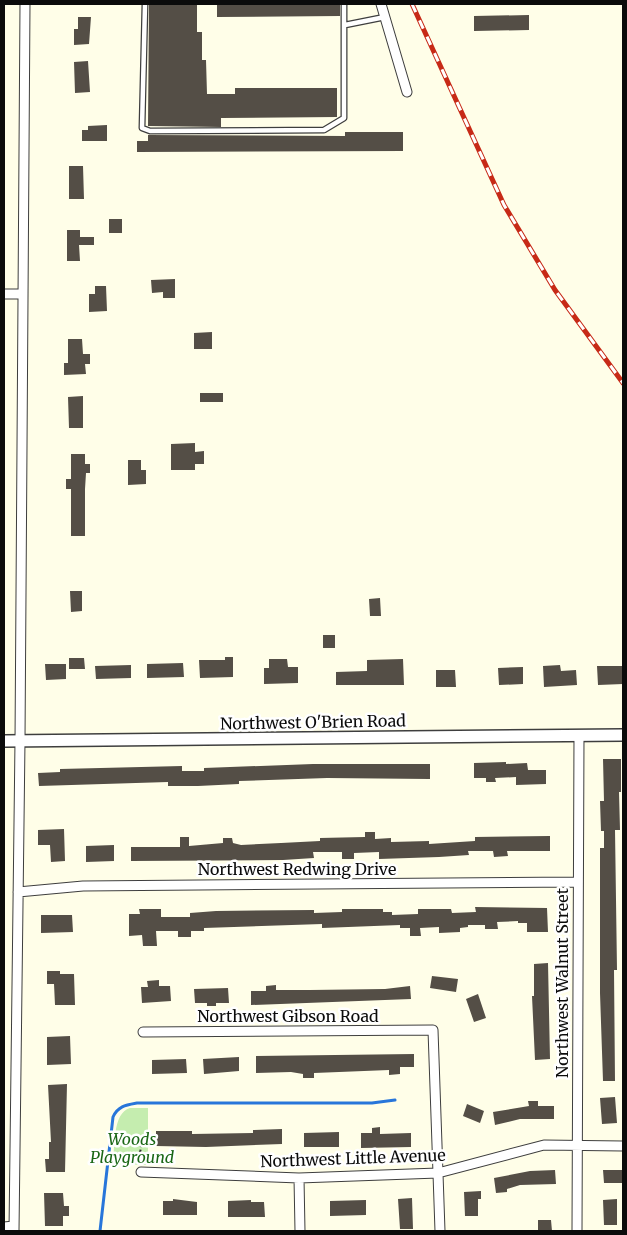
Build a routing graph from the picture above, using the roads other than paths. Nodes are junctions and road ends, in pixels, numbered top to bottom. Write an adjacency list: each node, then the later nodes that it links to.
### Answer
1 (25, 4): 9 (street)
2 (146, 4): 6 (lane)
3 (344, 4): 6 (lane)
4 (381, 4): 5 (street)
5 (385, 16): 6 (lane); 7 (street)
6 (345, 25)
7 (407, 92)
8 (4, 294): 9 (street)
9 (22, 294): 13 (street)
10 (623, 735): 11 (street, Northwest O'Brien Road)
11 (579, 736): 13 (street, Northwest O'Brien Road); 14 (street, Northwest Walnut Street)
12 (4, 741): 13 (street, Northwest O'Brien Road)
13 (20, 741): 15 (street)
14 (577, 882): 15 (street, Northwest Redwing Drive); 17 (street, Northwest Walnut Street)
15 (18, 892): 23 (street)
16 (143, 1032): 20 (street, Northwest Gibson Road)
17 (576, 1144): 18 (street, Northwest Little Avenue); 20 (street, Northwest Little Avenue); 26 (street, Northwest Walnut Street)
18 (623, 1146)
19 (141, 1172): 21 (street, Northwest Little Avenue)
20 (438, 1173): 21 (street, Northwest Little Avenue); 25 (street)
21 (299, 1178): 24 (street)
22 (4, 1227): 23 (street)
23 (14, 1228)
24 (300, 1231)
25 (440, 1231)
26 (577, 1231)

